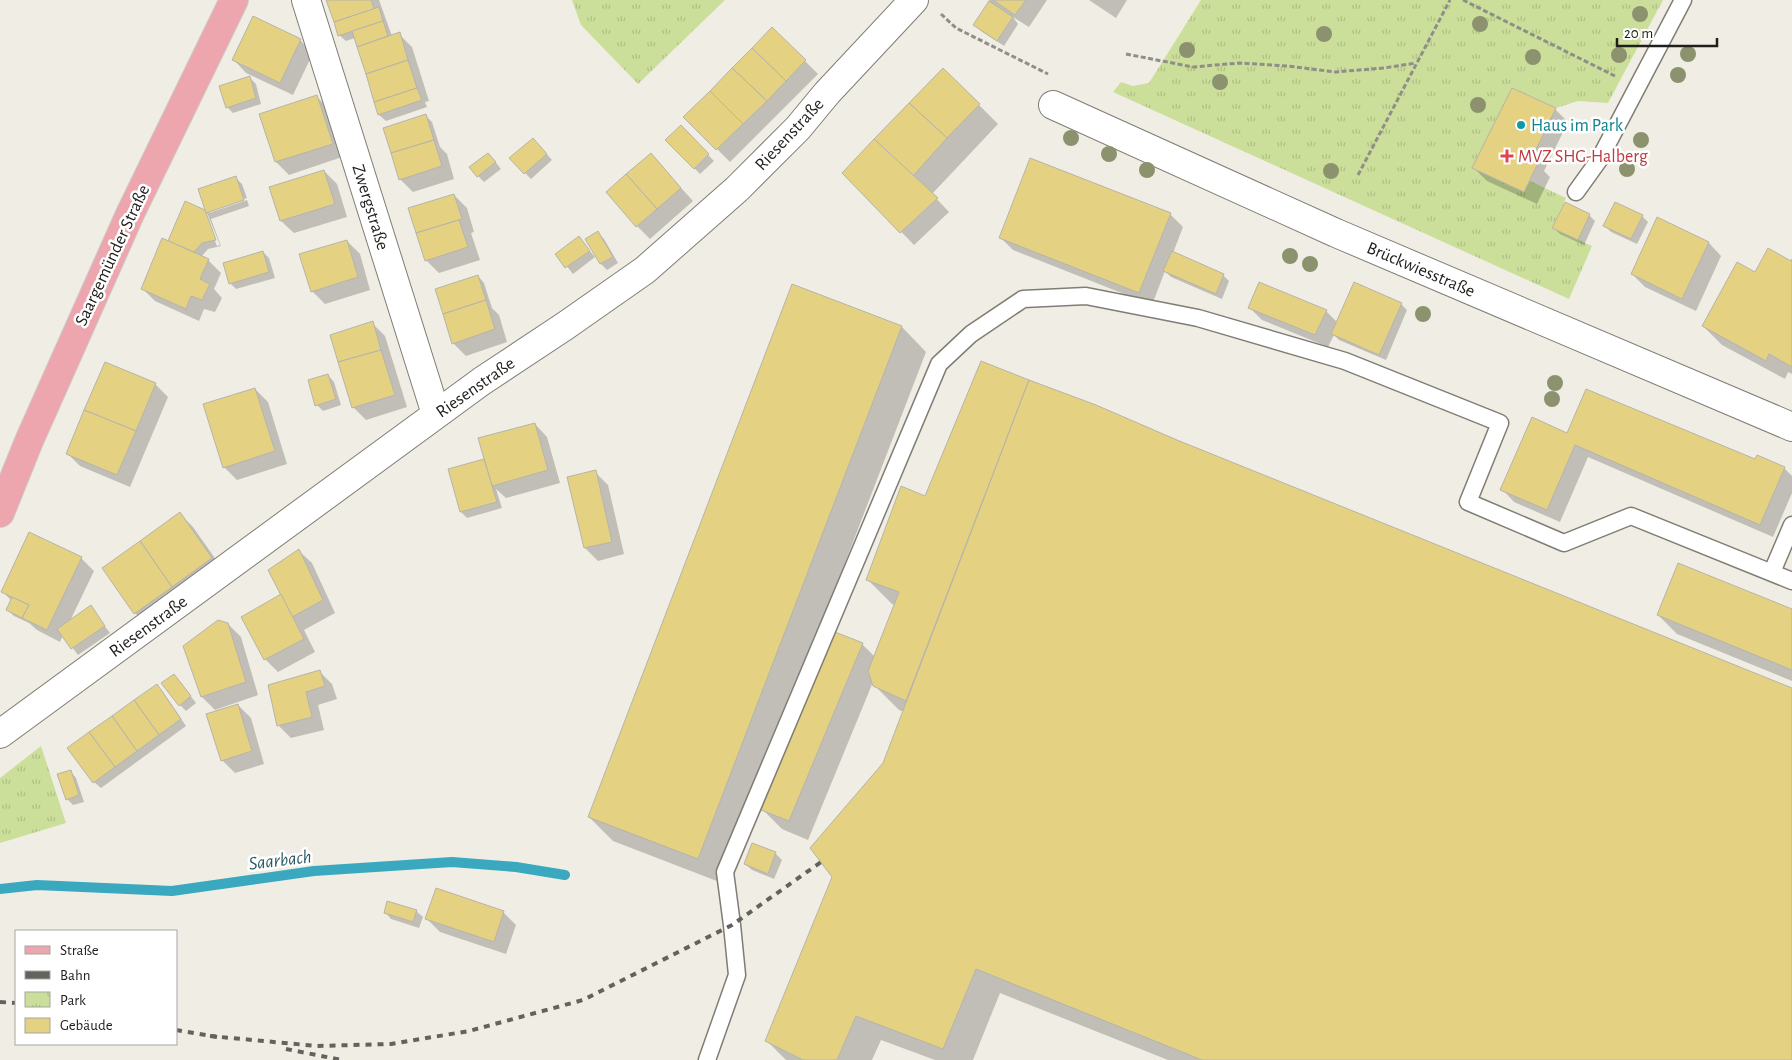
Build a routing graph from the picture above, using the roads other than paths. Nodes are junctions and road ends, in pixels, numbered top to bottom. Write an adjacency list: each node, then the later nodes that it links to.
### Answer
1 (234, 0): 9 (main road, Saargemünder Straße)
2 (306, 0): 7 (street, Zwergstraße)
3 (1683, 0): 6 (lane)
4 (925, 5): 7 (street, Riesenstraße)
5 (1053, 106): 8 (street, Brückwiesstraße)
6 (1576, 192)
7 (436, 414): 13 (street, Riesenstraße)
8 (1792, 427)
9 (0, 513)
10 (1792, 525): 11 (lane)
11 (1772, 572): 12 (lane); 14 (lane)
12 (1792, 581)
13 (0, 734)
14 (707, 1060)

